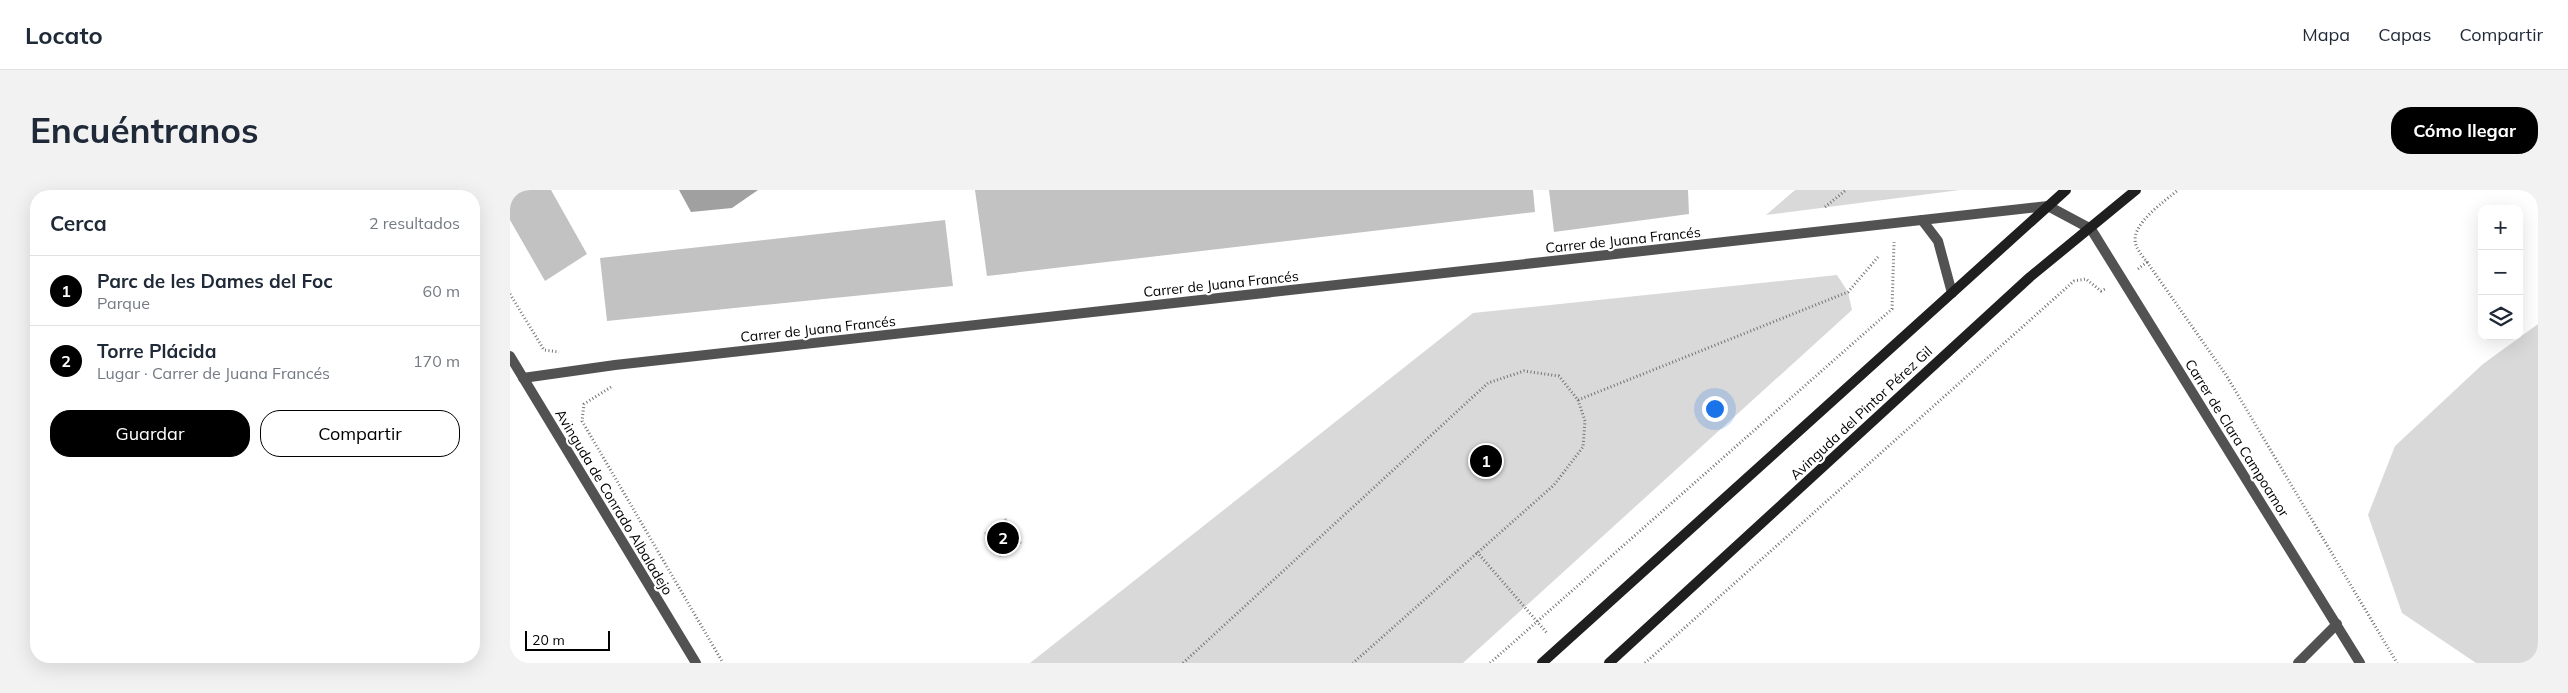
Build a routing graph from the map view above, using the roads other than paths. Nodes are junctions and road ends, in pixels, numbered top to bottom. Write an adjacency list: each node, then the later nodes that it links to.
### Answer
1 (2066, 190): 3 (main road, Avinguda del Pintor Pérez Gil)
2 (2136, 190): 5 (main road, Avinguda del Pintor Pérez Gil)
3 (2048, 206): 4 (street, Carrer de Juana Francés); 5 (street); 6 (main road, Avinguda del Pintor Pérez Gil)
4 (1922, 220): 6 (street); 8 (street, Carrer de Juana Francés)
5 (2092, 229): 9 (street, Carrer de Clara Campoamor); 12 (main road, Avinguda del Pintor Pérez Gil)
6 (1952, 293): 11 (main road, Avinguda del Pintor Pérez Gil)
7 (510, 356): 8 (street, Avinguda de Conrado Albaladejo)
8 (523, 378): 10 (street, Avinguda de Conrado Albaladejo)
9 (2337, 624): 13 (street); 14 (street, Carrer de Clara Campoamor)
10 (696, 663)
11 (1542, 663)
12 (1609, 663)
13 (2298, 663)
14 (2360, 663)

